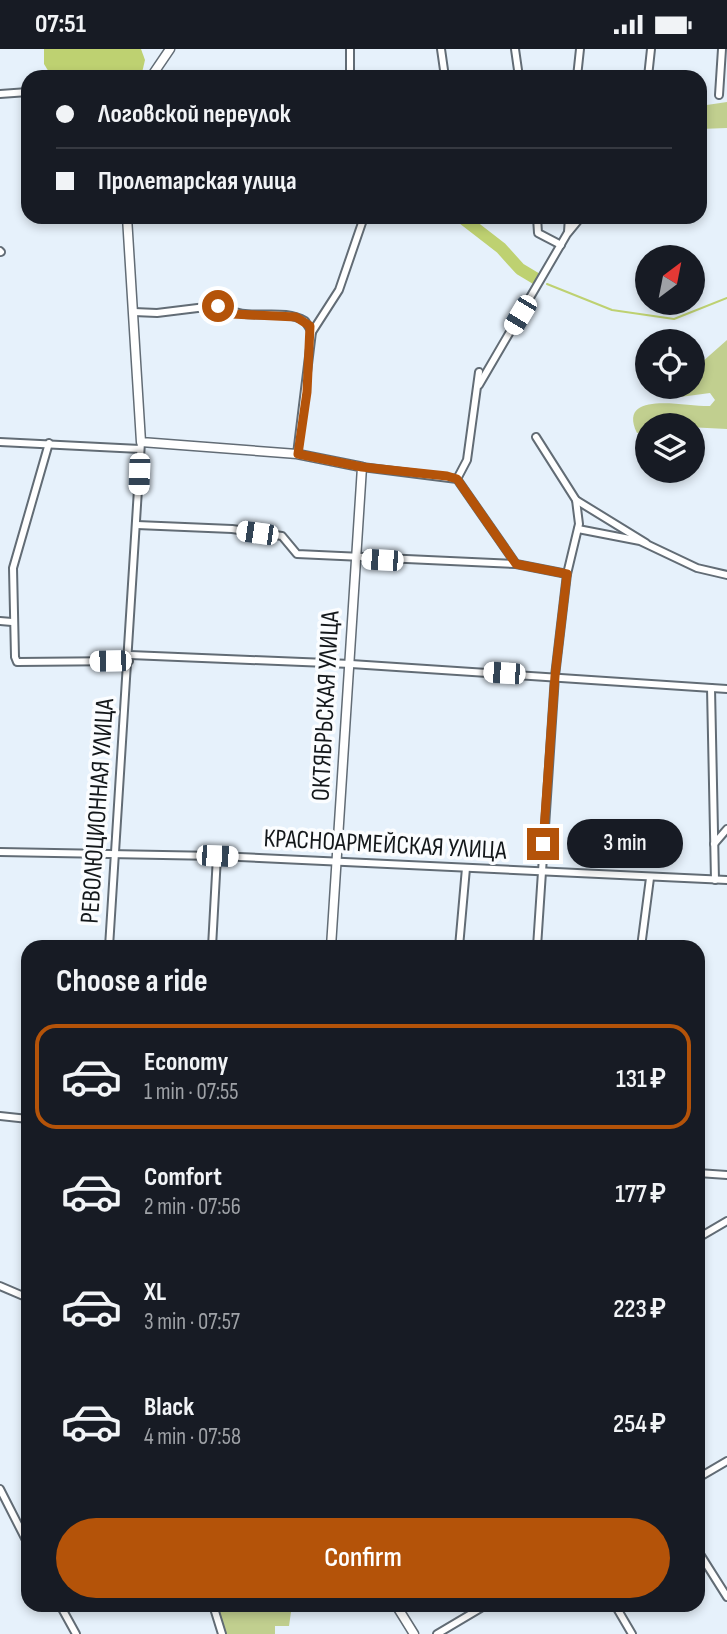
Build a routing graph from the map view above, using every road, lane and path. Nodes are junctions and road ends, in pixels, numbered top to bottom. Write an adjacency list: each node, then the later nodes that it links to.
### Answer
1 (170, 49): 8 (main road)
2 (350, 49): 9 (street)
3 (442, 49): 10 (street)
4 (516, 49): 11 (street)
5 (580, 49): 12 (street)
6 (651, 49): 13 (street)
7 (722, 49): 16 (street)
8 (156, 70)
9 (350, 70)
10 (444, 70)
11 (518, 70)
12 (578, 70)
13 (649, 70)
14 (21, 92): 15 (street)
15 (0, 94)
16 (719, 95)
17 (128, 224): 24 (main road, РЕВОЛЮЦИОННАЯ УЛИЦА)
18 (362, 224): 25 (street)
19 (537, 224): 23 (street)
20 (569, 224): 22 (street)
21 (576, 224): 22 (street)
22 (568, 234): 23 (street)
23 (561, 245): 27 (street)
24 (134, 312): 25 (street); 31 (main road, РЕВОЛЮЦИОННАЯ УЛИЦА)
25 (312, 333): 32 (street)
26 (479, 372): 27 (street)
27 (479, 385): 34 (street)
28 (536, 437): 35 (street)
29 (0, 442): 30 (street)
30 (48, 443): 31 (street); 44 (street)
31 (140, 445): 32 (main road); 36 (street, РЕВОЛЮЦИОННАЯ УЛИЦА)
32 (298, 454): 33 (main road)
33 (362, 467): 34 (street); 39 (main road, ОКТЯБРЬСКАЯ УЛИЦА)
34 (457, 479): 40 (street)
35 (576, 500): 37 (street); 38 (street)
36 (137, 525): 39 (street); 45 (street, РЕВОЛЮЦИОННАЯ УЛИЦА)
37 (578, 529): 38 (street); 41 (street)
38 (646, 543): 42 (street)
39 (356, 559): 40 (street); 46 (main road, ОКТЯБРЬСКАЯ УЛИЦА)
40 (516, 564): 41 (street)
41 (567, 574): 47 (street)
42 (727, 575)
43 (0, 621): 44 (street)
44 (12, 622): 45 (street)
45 (130, 658): 46 (street); 53 (street, РЕВОЛЮЦИОННАЯ УЛИЦА)
46 (351, 664): 47 (street); 55 (main road, ОКТЯБРЬСКАЯ УЛИЦА)
47 (555, 676): 48 (street); 57 (street)
48 (711, 688): 49 (street); 51 (street)
49 (727, 689)
50 (727, 829): 51 (street)
51 (714, 844): 59 (street)
52 (0, 852): 53 (street, КРАСНОАРМЕЙСКАЯ УЛИЦА)
53 (115, 853): 54 (street, КРАСНОАРМЕЙСКАЯ УЛИЦА); 61 (street, РЕВОЛЮЦИОННАЯ УЛИЦА)
54 (217, 856): 55 (street, КРАСНОАРМЕЙСКАЯ УЛИЦА); 62 (street)
55 (338, 861): 56 (street, КРАСНОАРМЕЙСКАЯ УЛИЦА); 63 (main road, ОКТЯБРЬСКАЯ УЛИЦА)
56 (466, 868): 57 (street, КРАСНОАРМЕЙСКАЯ УЛИЦА); 64 (street)
57 (541, 872): 58 (street, КРАСНОАРМЕЙСКАЯ УЛИЦА); 65 (street)
58 (650, 878): 59 (street, КРАСНОАРМЕЙСКАЯ УЛИЦА); 66 (street)
59 (715, 880): 60 (street, КРАСНОАРМЕЙСКАЯ УЛИЦА)
60 (727, 880)
61 (109, 940)
62 (212, 940)
63 (332, 940)
64 (460, 940)
65 (537, 940)
66 (643, 940)
67 (0, 1116): 68 (street)
68 (21, 1118)
69 (705, 1173): 70 (street)
70 (727, 1175)
71 (727, 1221): 72 (street)
72 (705, 1234)
73 (0, 1286): 74 (street)
74 (21, 1295)
75 (727, 1461): 76 (street)
76 (705, 1474)
77 (0, 1489): 78 (street)
78 (21, 1530)
79 (705, 1562): 80 (street)
80 (727, 1597)
81 (65, 1612): 86 (street)
82 (215, 1612): 87 (street)
83 (400, 1612): 88 (main road)
84 (474, 1612): 89 (street)
85 (619, 1612): 90 (street)
86 (76, 1634)
87 (222, 1634)
88 (414, 1634)
89 (437, 1634)
90 (632, 1634)

